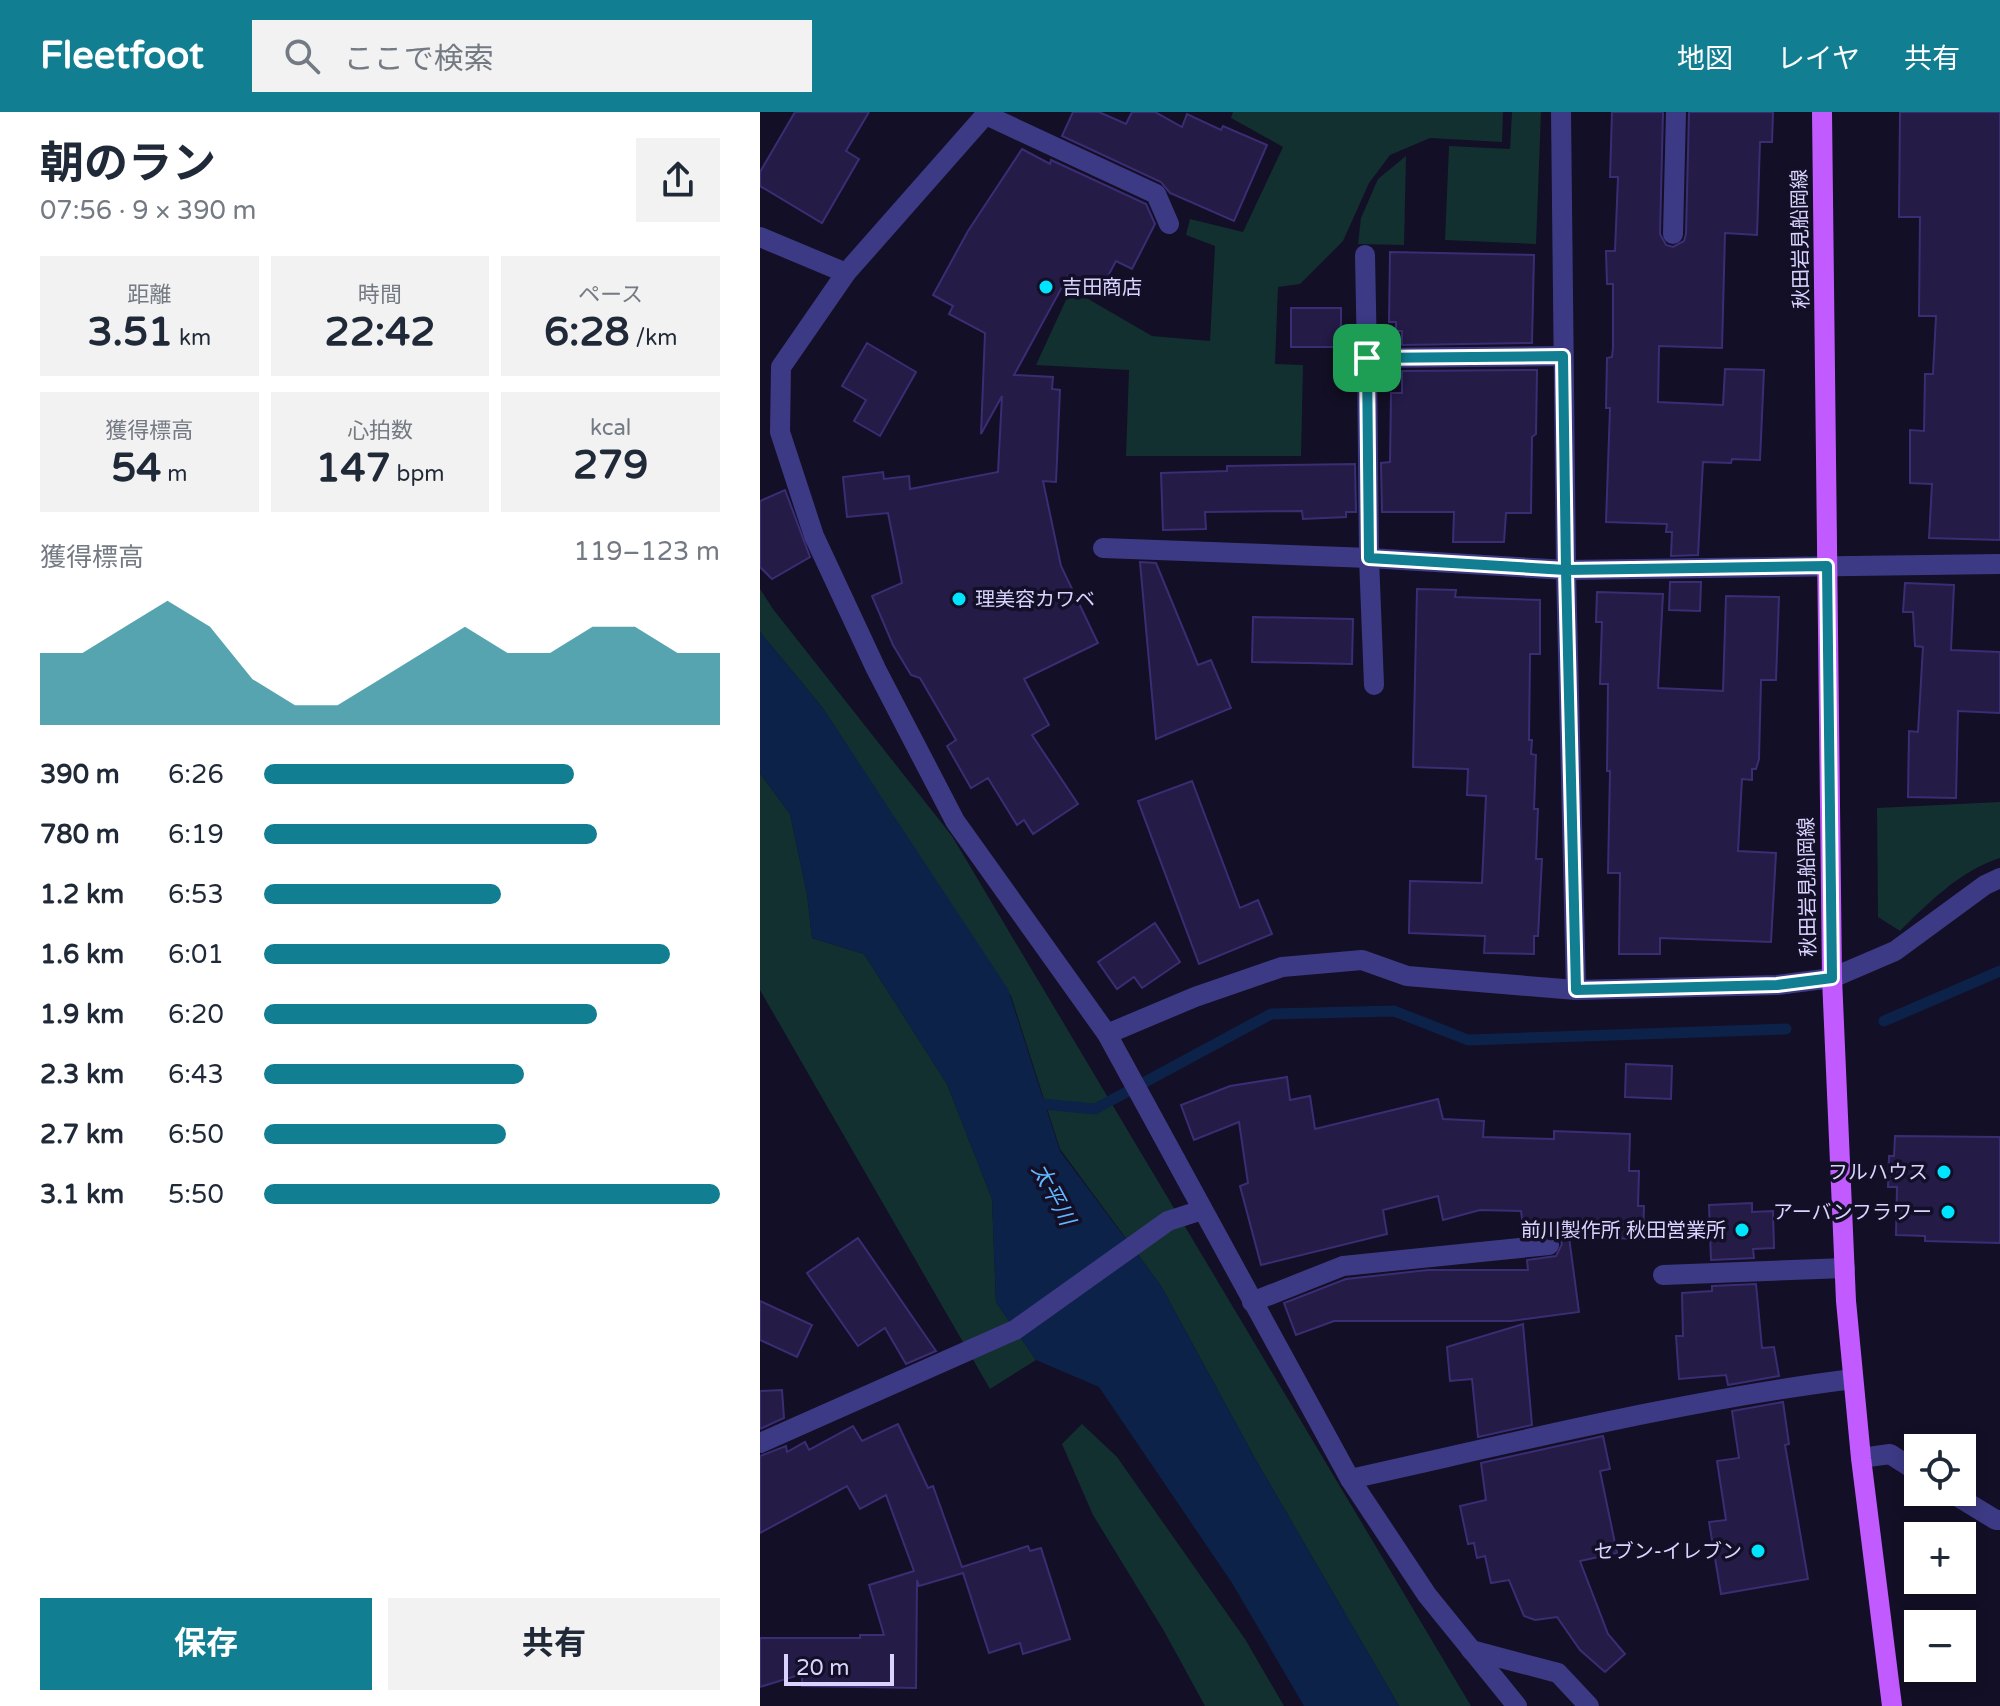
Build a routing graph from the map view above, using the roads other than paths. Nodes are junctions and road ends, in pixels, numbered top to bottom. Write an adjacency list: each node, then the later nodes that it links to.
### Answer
1 (1561, 112): 10 (street)
2 (1676, 112): 6 (street)
3 (1822, 112): 15 (main road, 秋田岩見船岡線)
4 (987, 114): 5 (street); 9 (street)
5 (1169, 224)
6 (1673, 234)
7 (760, 237): 9 (street)
8 (1365, 255): 11 (street)
9 (846, 273): 21 (street)
10 (1563, 356): 11 (street); 16 (street)
11 (1367, 358): 13 (street)
12 (1103, 548): 13 (street)
13 (1369, 558): 16 (street); 17 (street)
14 (2000, 564): 15 (street)
15 (1827, 566): 16 (street); 19 (main road, 秋田岩見船岡線)
16 (1566, 570): 20 (street)
17 (1374, 685)
18 (2000, 878): 19 (street)
19 (1832, 978): 20 (street); 24 (main road, 秋田岩見船岡線)
20 (1576, 990): 21 (street)
21 (1107, 1034): 22 (street)
22 (1202, 1210): 26 (street); 28 (street)
23 (1549, 1245): 26 (street)
24 (1845, 1268): 25 (street); 27 (main road, 秋田岩見船岡線)
25 (1663, 1275)
26 (1252, 1302): 31 (street)
27 (1853, 1379): 29 (main road, 秋田岩見船岡線); 31 (street)
28 (760, 1443)
29 (1861, 1458): 30 (street); 37 (main road, 秋田岩見船岡線)
30 (1904, 1463)
31 (1350, 1479): 34 (street)
32 (1973, 1506): 33 (street)
33 (2000, 1520)
34 (1471, 1650): 35 (street); 36 (street)
35 (1517, 1706)
36 (1589, 1706)
37 (1892, 1706)

